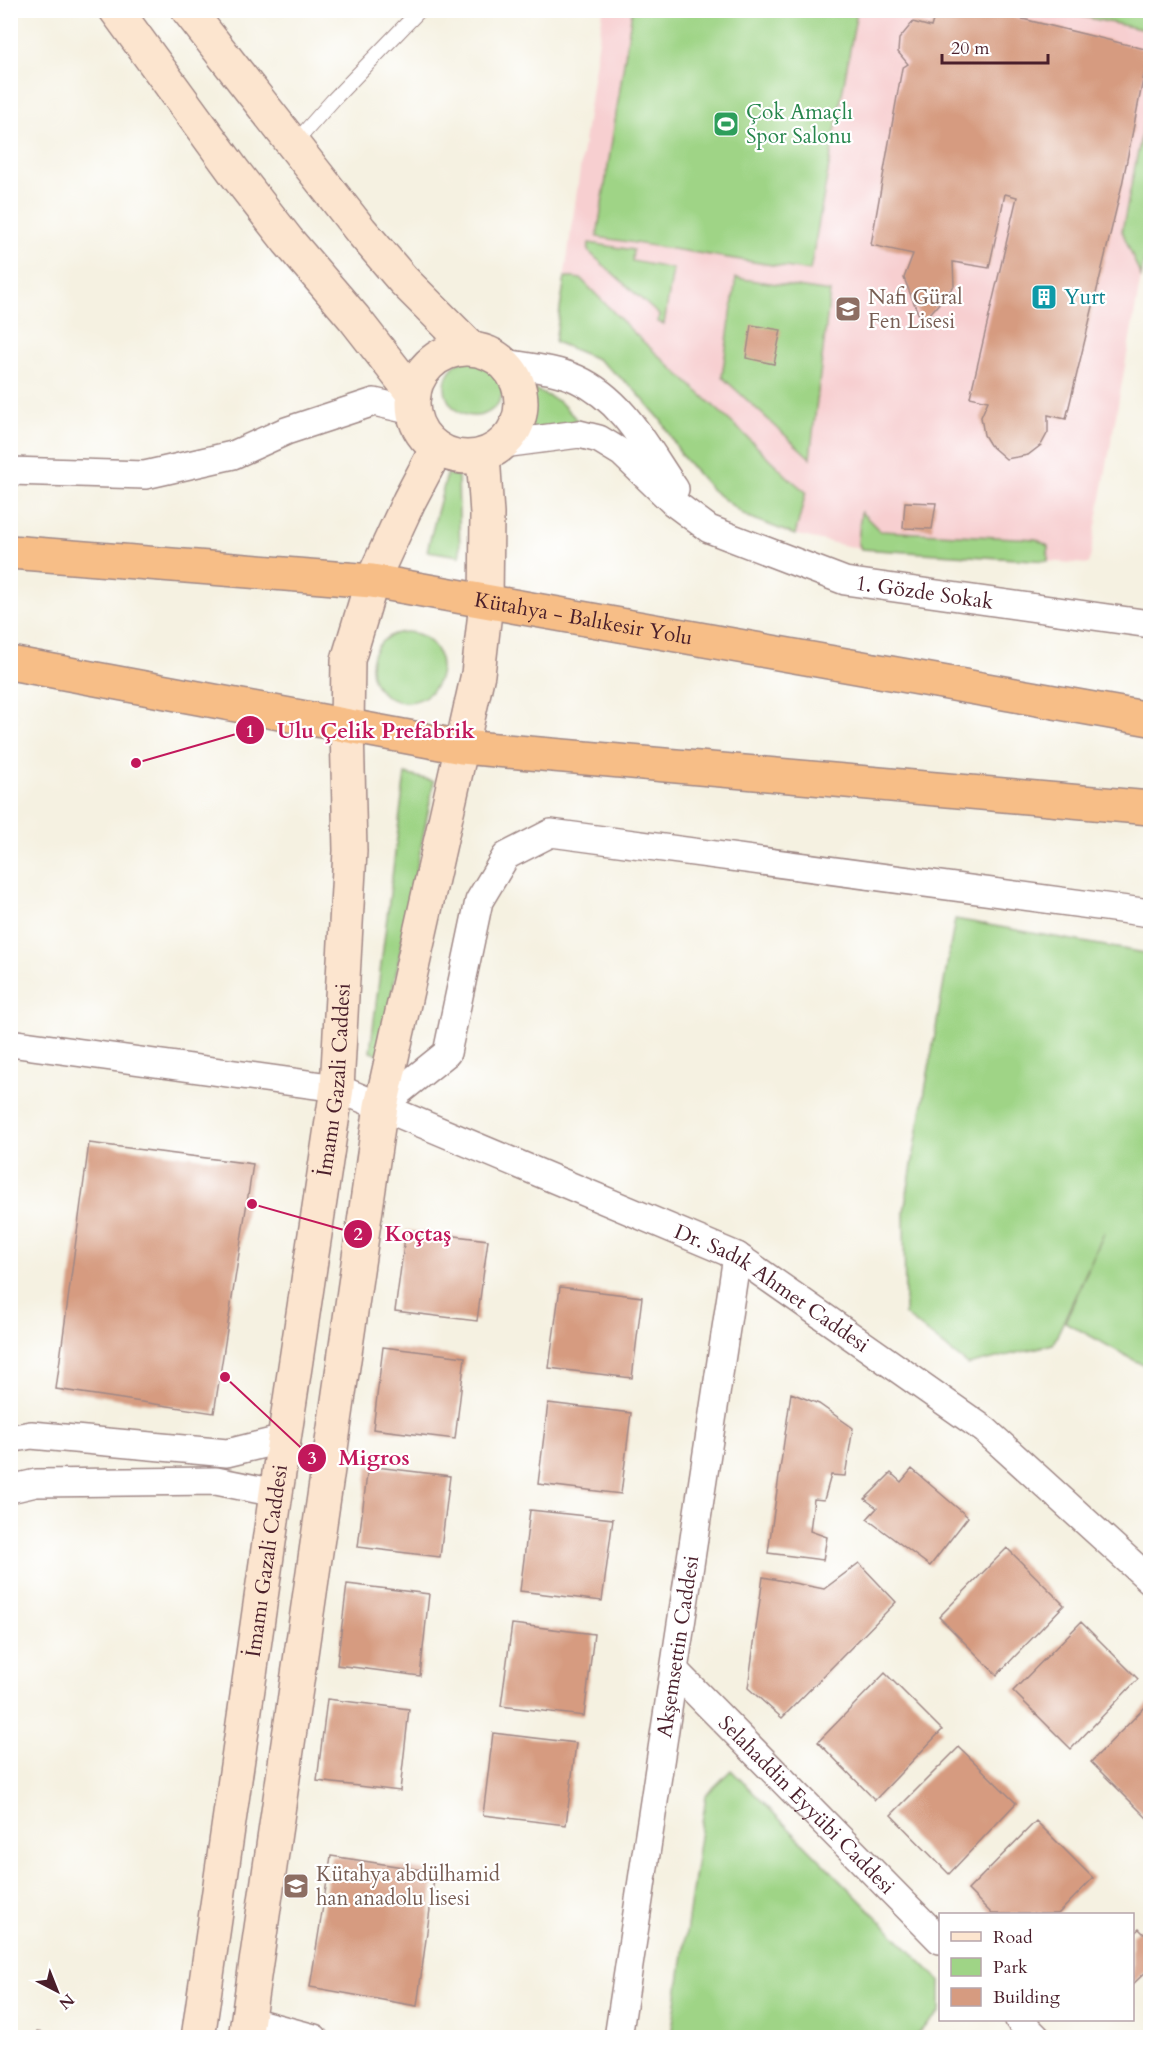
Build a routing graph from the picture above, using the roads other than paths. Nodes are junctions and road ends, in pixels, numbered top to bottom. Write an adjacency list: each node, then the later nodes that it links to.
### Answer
1 (116, 10): 7 (main road)
2 (188, 10): 4 (main road)
3 (420, 10): 4 (lane)
4 (293, 146): 5 (main road)
5 (471, 348): 6 (main road); 7 (main road)
6 (505, 363): 9 (main road); 11 (street)
7 (414, 403): 8 (main road); 10 (street)
8 (437, 448): 9 (main road); 13 (main road, İmamı Gazali Caddesi)
9 (493, 450): 11 (street); 14 (main road)
10 (10, 471)
11 (709, 529): 15 (street, 1. Gözde Sokak)
12 (10, 552): 13 (highway, Kütahya - Balıkesir Yolu)
13 (372, 581): 14 (highway, Kütahya - Balıkesir Yolu); 18 (main road, İmamı Gazali Caddesi)
14 (486, 603): 17 (highway, Kütahya - Balıkesir Yolu); 19 (main road)
15 (1150, 624)
16 (10, 663): 18 (highway)
17 (1150, 719)
18 (347, 727): 19 (highway); 23 (main road, İmamı Gazali Caddesi)
19 (462, 747): 20 (highway); 24 (main road)
20 (1150, 808)
21 (1150, 913): 24 (street)
22 (10, 1043): 23 (street, Dr. Sadık Ahmet Caddesi)
23 (337, 1088): 24 (street, Dr. Sadık Ahmet Caddesi); 27 (main road, İmamı Gazali Caddesi)
24 (381, 1106): 25 (street, Dr. Sadık Ahmet Caddesi); 34 (main road)
25 (737, 1256): 30 (street, Dr. Sadık Ahmet Caddesi); 31 (street, Akşemsettin Caddesi)
26 (10, 1439): 27 (street)
27 (284, 1439): 29 (main road, İmamı Gazali Caddesi)
28 (10, 1489): 29 (street)
29 (276, 1493): 35 (main road, İmamı Gazali Caddesi)
30 (1150, 1580)
31 (674, 1670): 32 (street, Selahaddin Eyyübi Caddesi); 37 (street, Akşemsettin Caddesi)
32 (939, 1939)
33 (1021, 2021): 38 (street)
34 (246, 2028): 36 (street)
35 (198, 2037)
36 (314, 2037)
37 (618, 2037)
38 (1037, 2037)

